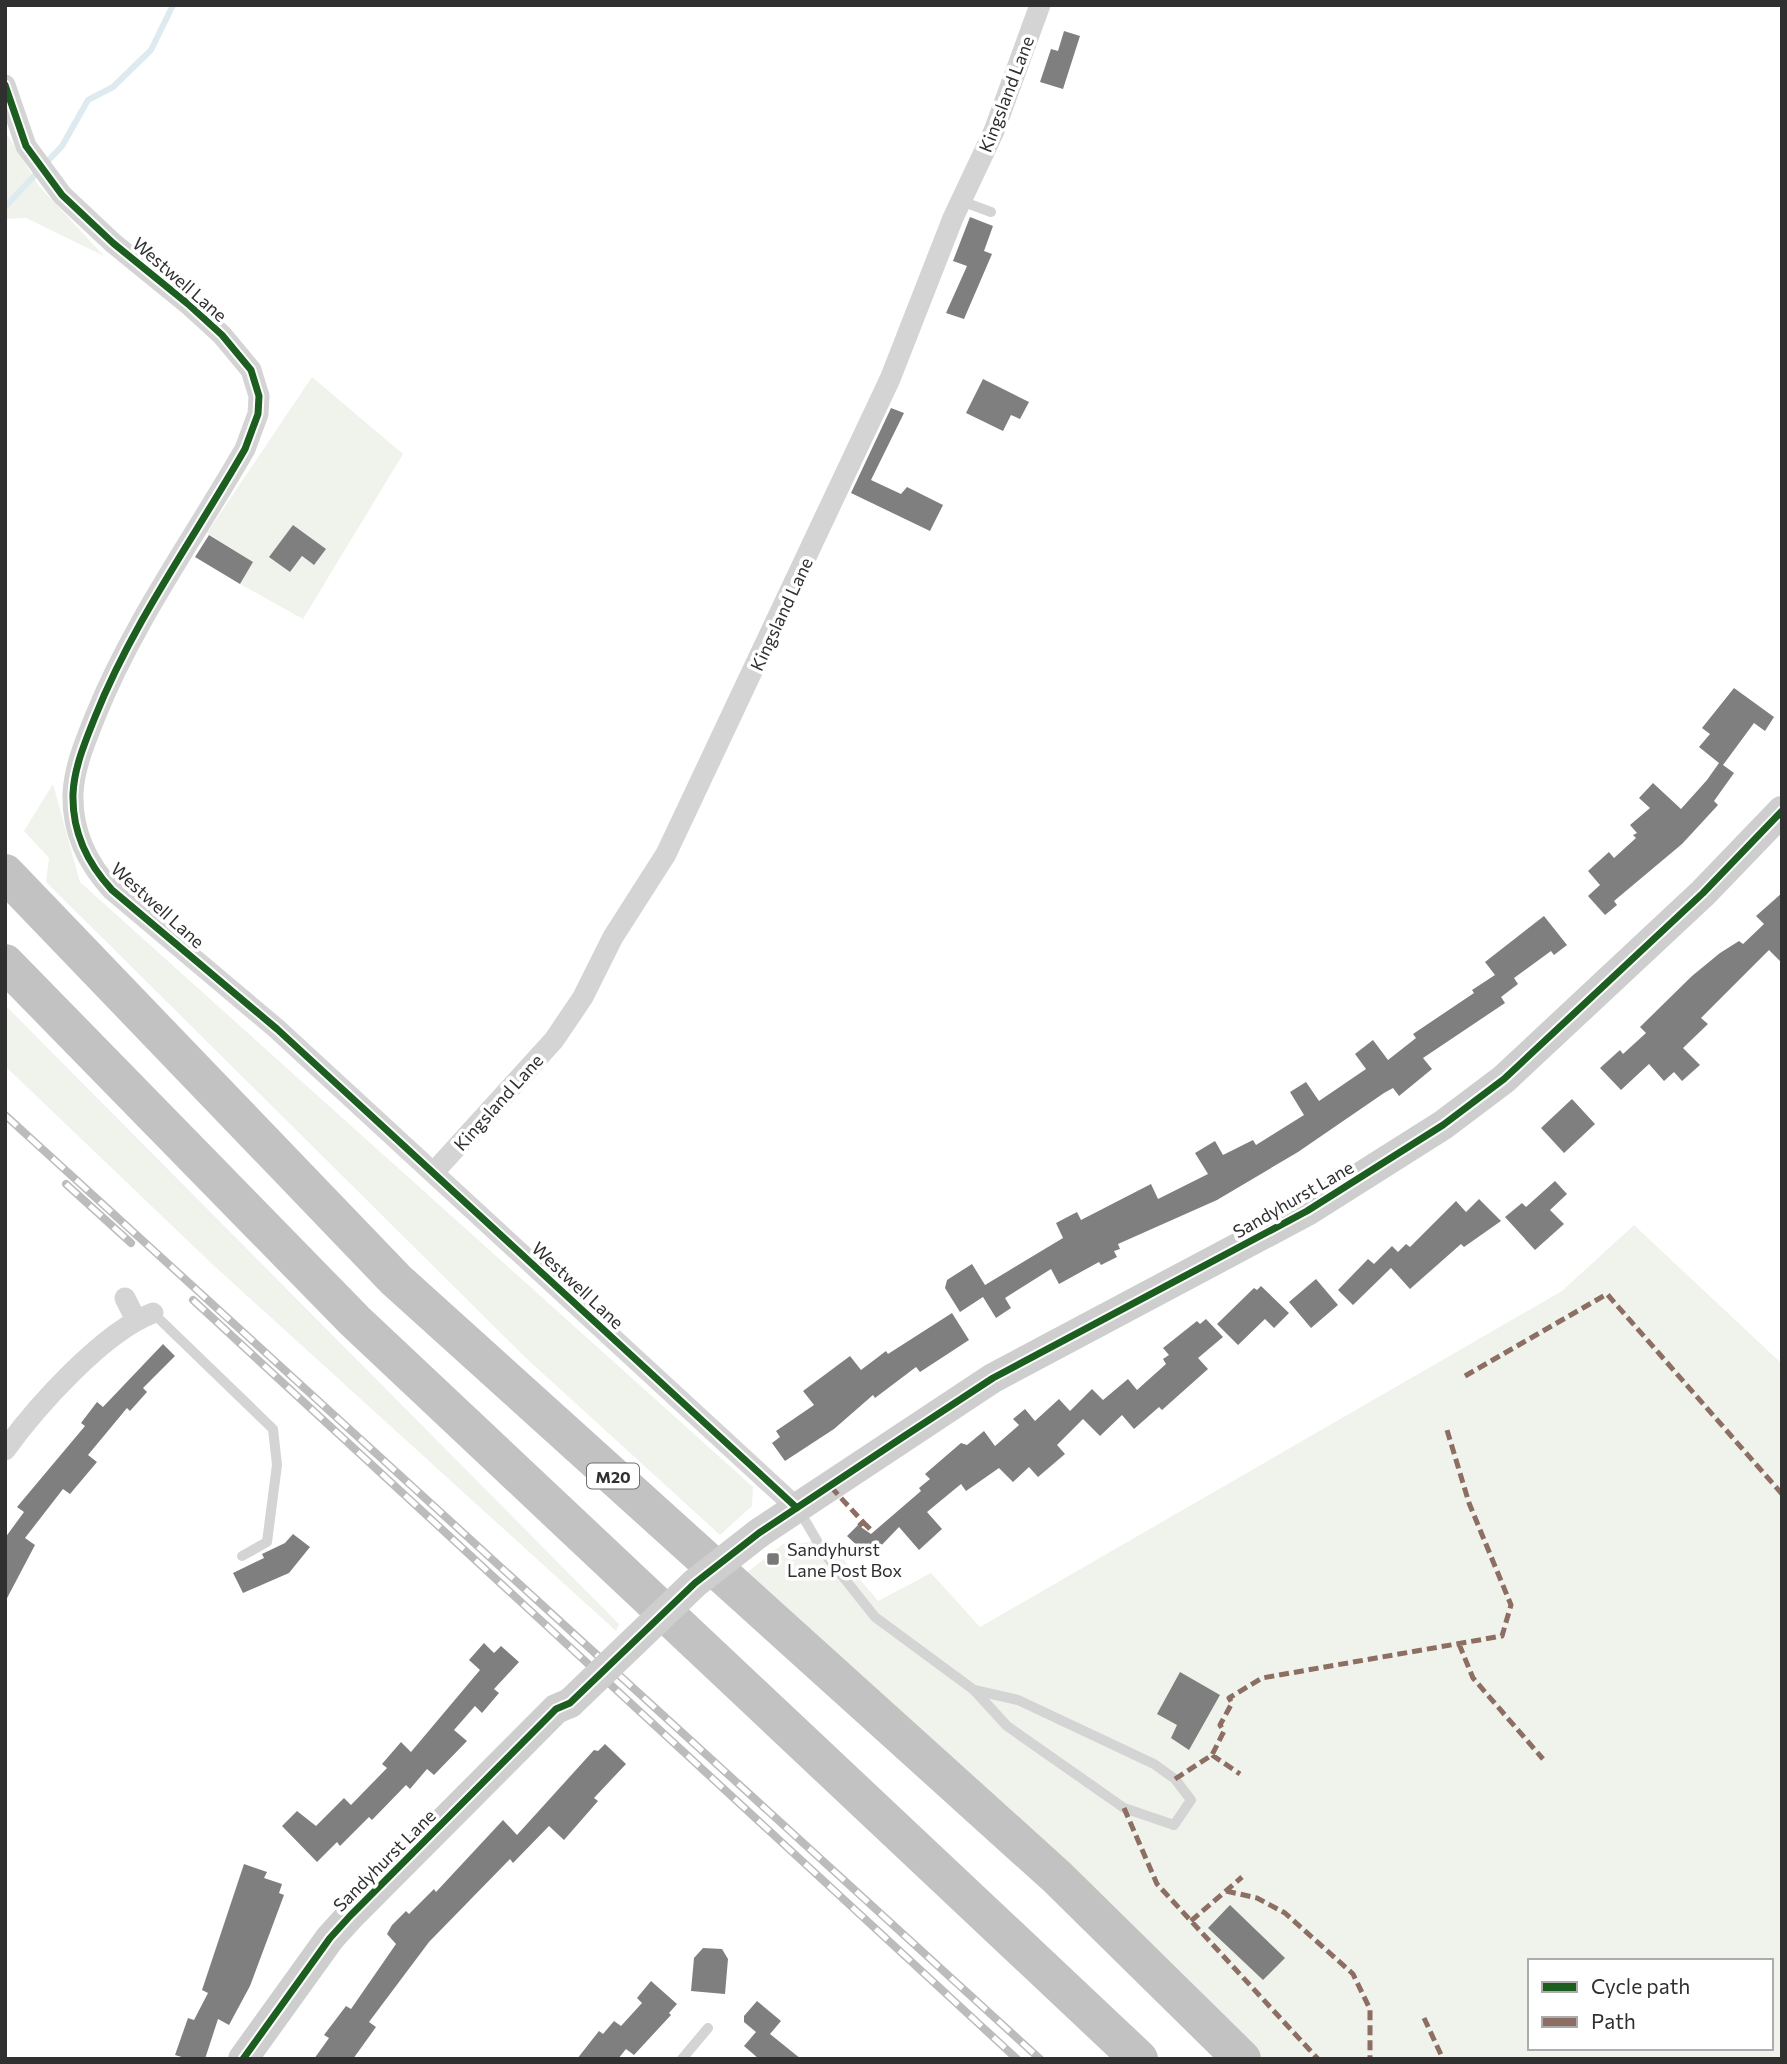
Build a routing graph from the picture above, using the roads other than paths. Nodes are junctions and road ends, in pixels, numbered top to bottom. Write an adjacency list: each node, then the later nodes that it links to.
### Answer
1 (1040, 5): 3 (street, Kingsland Lane)
2 (5, 85): 8 (street, Westwell Lane)
3 (961, 201): 4 (lane); 8 (street, Kingsland Lane)
4 (991, 212)
5 (1782, 811): 12 (street, Sandyhurst Lane)
6 (5, 873): 19 (highway, M20)
7 (5, 963): 18 (highway)
8 (433, 1172): 12 (street, Westwell Lane)
9 (125, 1298): 10 (street)
10 (145, 1316): 11 (street); 13 (lane)
11 (5, 1450)
12 (797, 1508): 14 (lane); 16 (street, Sandyhurst Lane, bridge)
13 (242, 1556)
14 (974, 1689): 14 (lane)
15 (708, 2028): 17 (lane)
16 (243, 2059)
17 (682, 2059)
18 (1139, 2059)
19 (1242, 2059)

